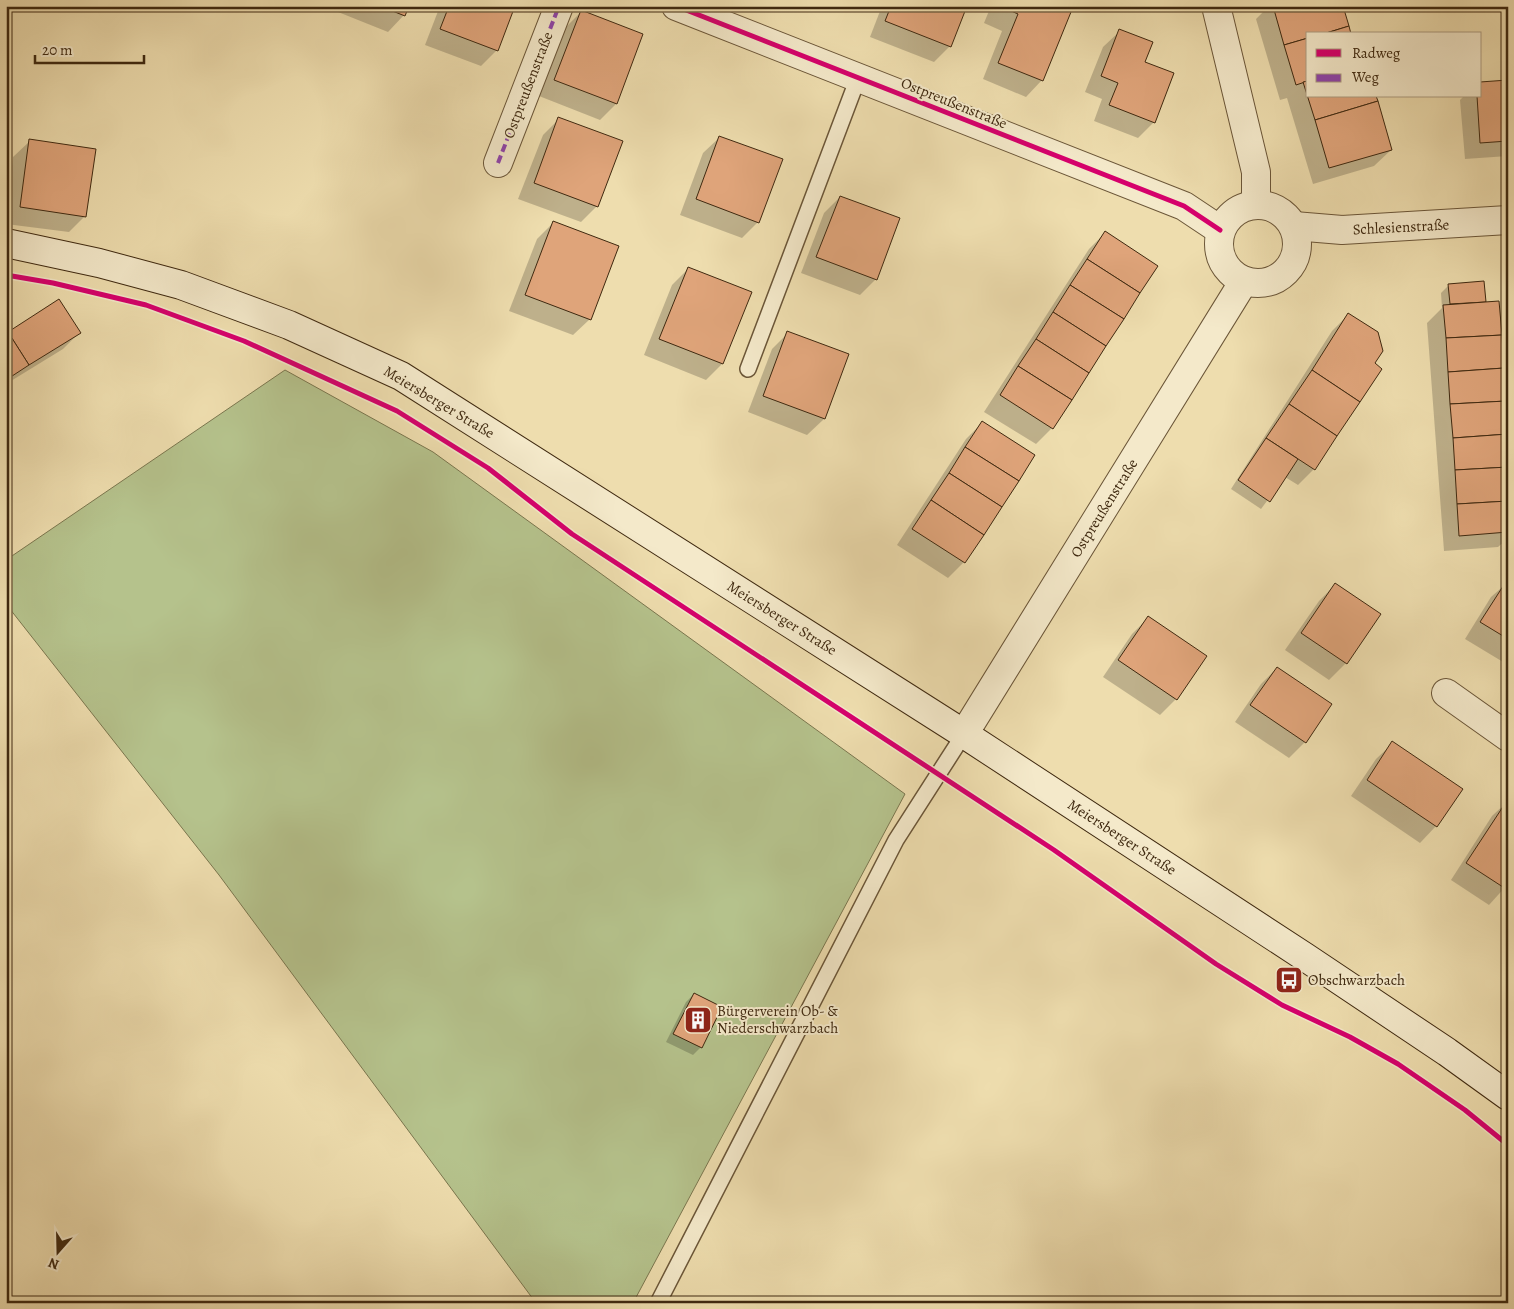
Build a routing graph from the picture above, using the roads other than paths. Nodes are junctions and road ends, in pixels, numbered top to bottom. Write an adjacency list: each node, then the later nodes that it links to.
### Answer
1 (559, 6): 5 (street, Ostpreußenstraße)
2 (676, 6): 4 (street, Ostpreußenstraße)
3 (1216, 6): 6 (street)
4 (858, 78): 9 (street, Ostpreußenstraße); 12 (lane)
5 (498, 163)
6 (1256, 205): 8 (street); 9 (street)
7 (1508, 220): 8 (street, Schlesienstraße)
8 (1294, 226): 11 (street)
9 (1220, 230): 11 (street)
10 (6, 243): 14 (street, Meiersberger Straße)
11 (1244, 281): 14 (street, Ostpreußenstraße)
12 (748, 369)
13 (1446, 693): 15 (street)
14 (964, 734): 16 (street, Meiersberger Straße); 17 (lane)
15 (1508, 737)
16 (1508, 1096)
17 (658, 1303)

